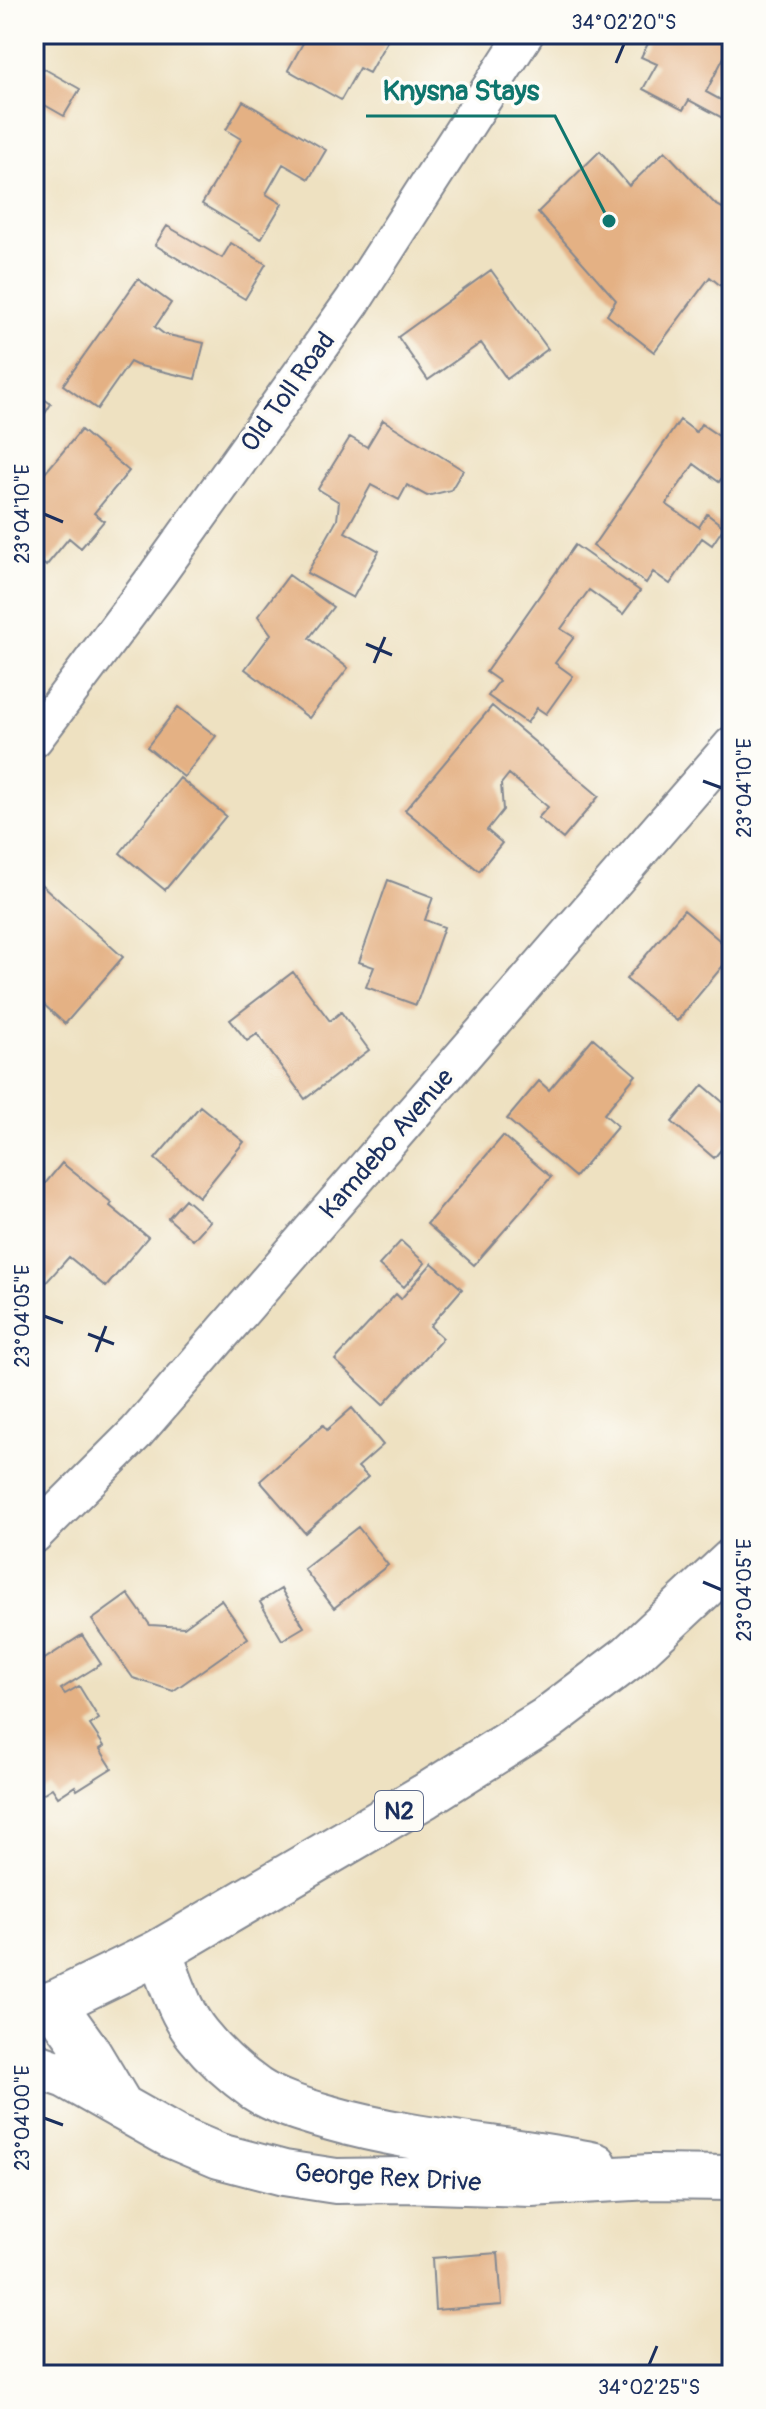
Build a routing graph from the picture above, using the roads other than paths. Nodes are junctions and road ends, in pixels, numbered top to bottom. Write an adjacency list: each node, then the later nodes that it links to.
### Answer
1 (525, 34): 2 (street, Old Toll Road)
2 (34, 739)
3 (732, 745): 4 (street, Kamdebo Avenue)
4 (34, 1535)
5 (732, 1561): 6 (main road, N2)
6 (159, 1952): 7 (main road, N2); 10 (main road, George Rex Drive)
7 (44, 2008): 9 (main road, George Rex Drive)
8 (34, 2065): 9 (main road)
9 (121, 2107): 10 (main road, George Rex Drive)
10 (650, 2177): 11 (main road, George Rex Drive)
11 (732, 2178)

